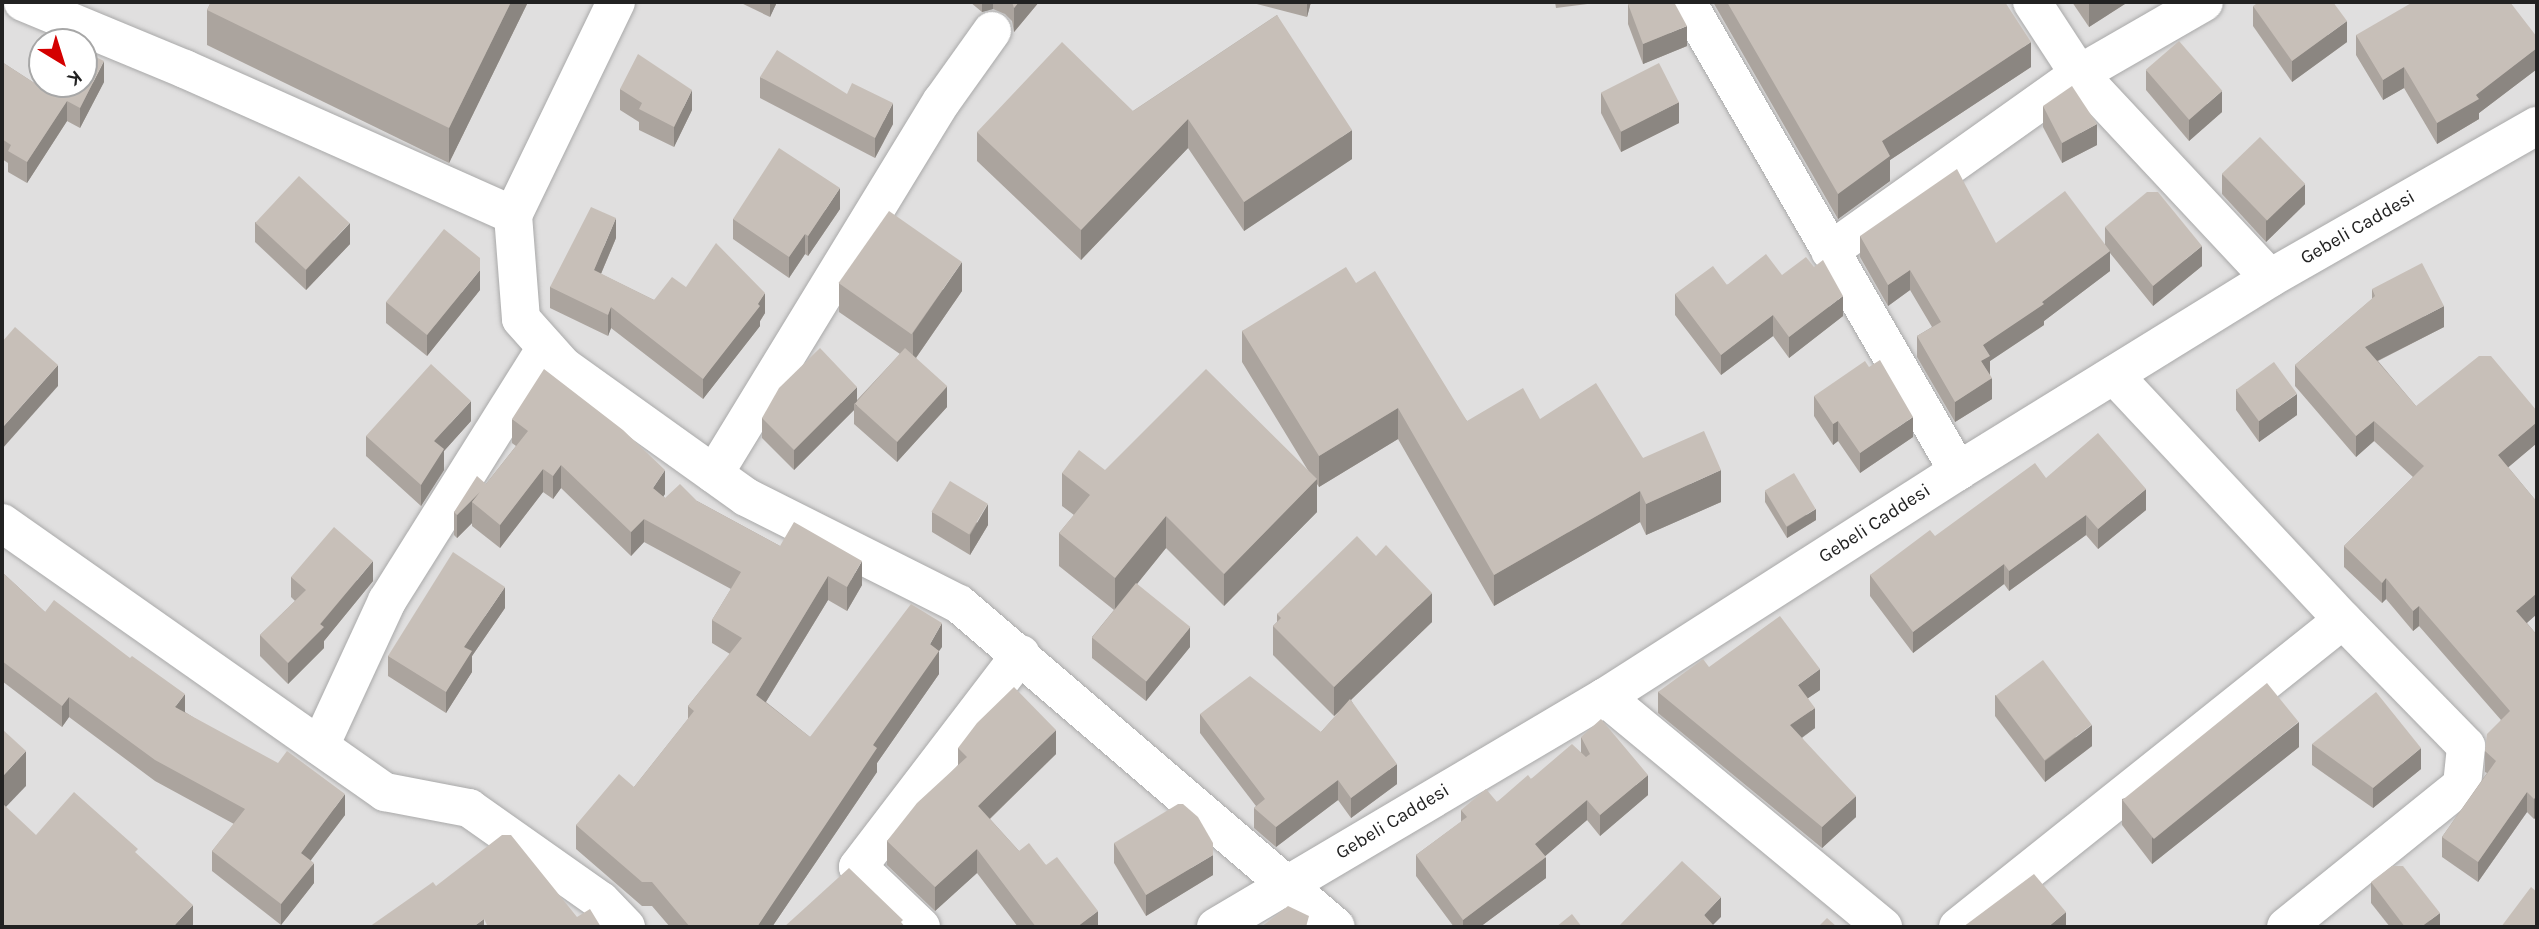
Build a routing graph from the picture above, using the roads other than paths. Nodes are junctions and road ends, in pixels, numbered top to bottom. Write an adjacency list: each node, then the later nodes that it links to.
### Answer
1 (23, 2): 9 (street)
2 (617, 2): 9 (street)
3 (1687, 2): 10 (street)
4 (2032, 2): 7 (street)
5 (2204, 2): 7 (street)
6 (992, 31): 15 (street)
7 (2079, 74): 10 (street); 11 (street)
8 (2537, 126): 11 (street, Gebeli Caddesi)
9 (513, 215): 12 (street)
10 (1830, 251): 14 (street)
11 (2270, 278): 13 (street, Gebeli Caddesi)
12 (546, 348): 15 (street); 20 (street)
13 (2114, 375): 14 (street, Gebeli Caddesi); 17 (street)
14 (1958, 471): 19 (street, Gebeli Caddesi)
15 (714, 474): 18 (street)
16 (2, 523): 20 (street)
17 (2343, 620): 27 (street); 28 (street)
18 (1020, 654): 21 (street); 23 (street)
19 (1605, 697): 21 (street, Gebeli Caddesi); 26 (street)
20 (320, 746): 22 (street)
21 (1288, 884): 24 (street, Gebeli Caddesi); 25 (street)
22 (626, 927)
23 (921, 927)
24 (1216, 927)
25 (1336, 927)
26 (1883, 927)
27 (1958, 927)
28 (2286, 927)

